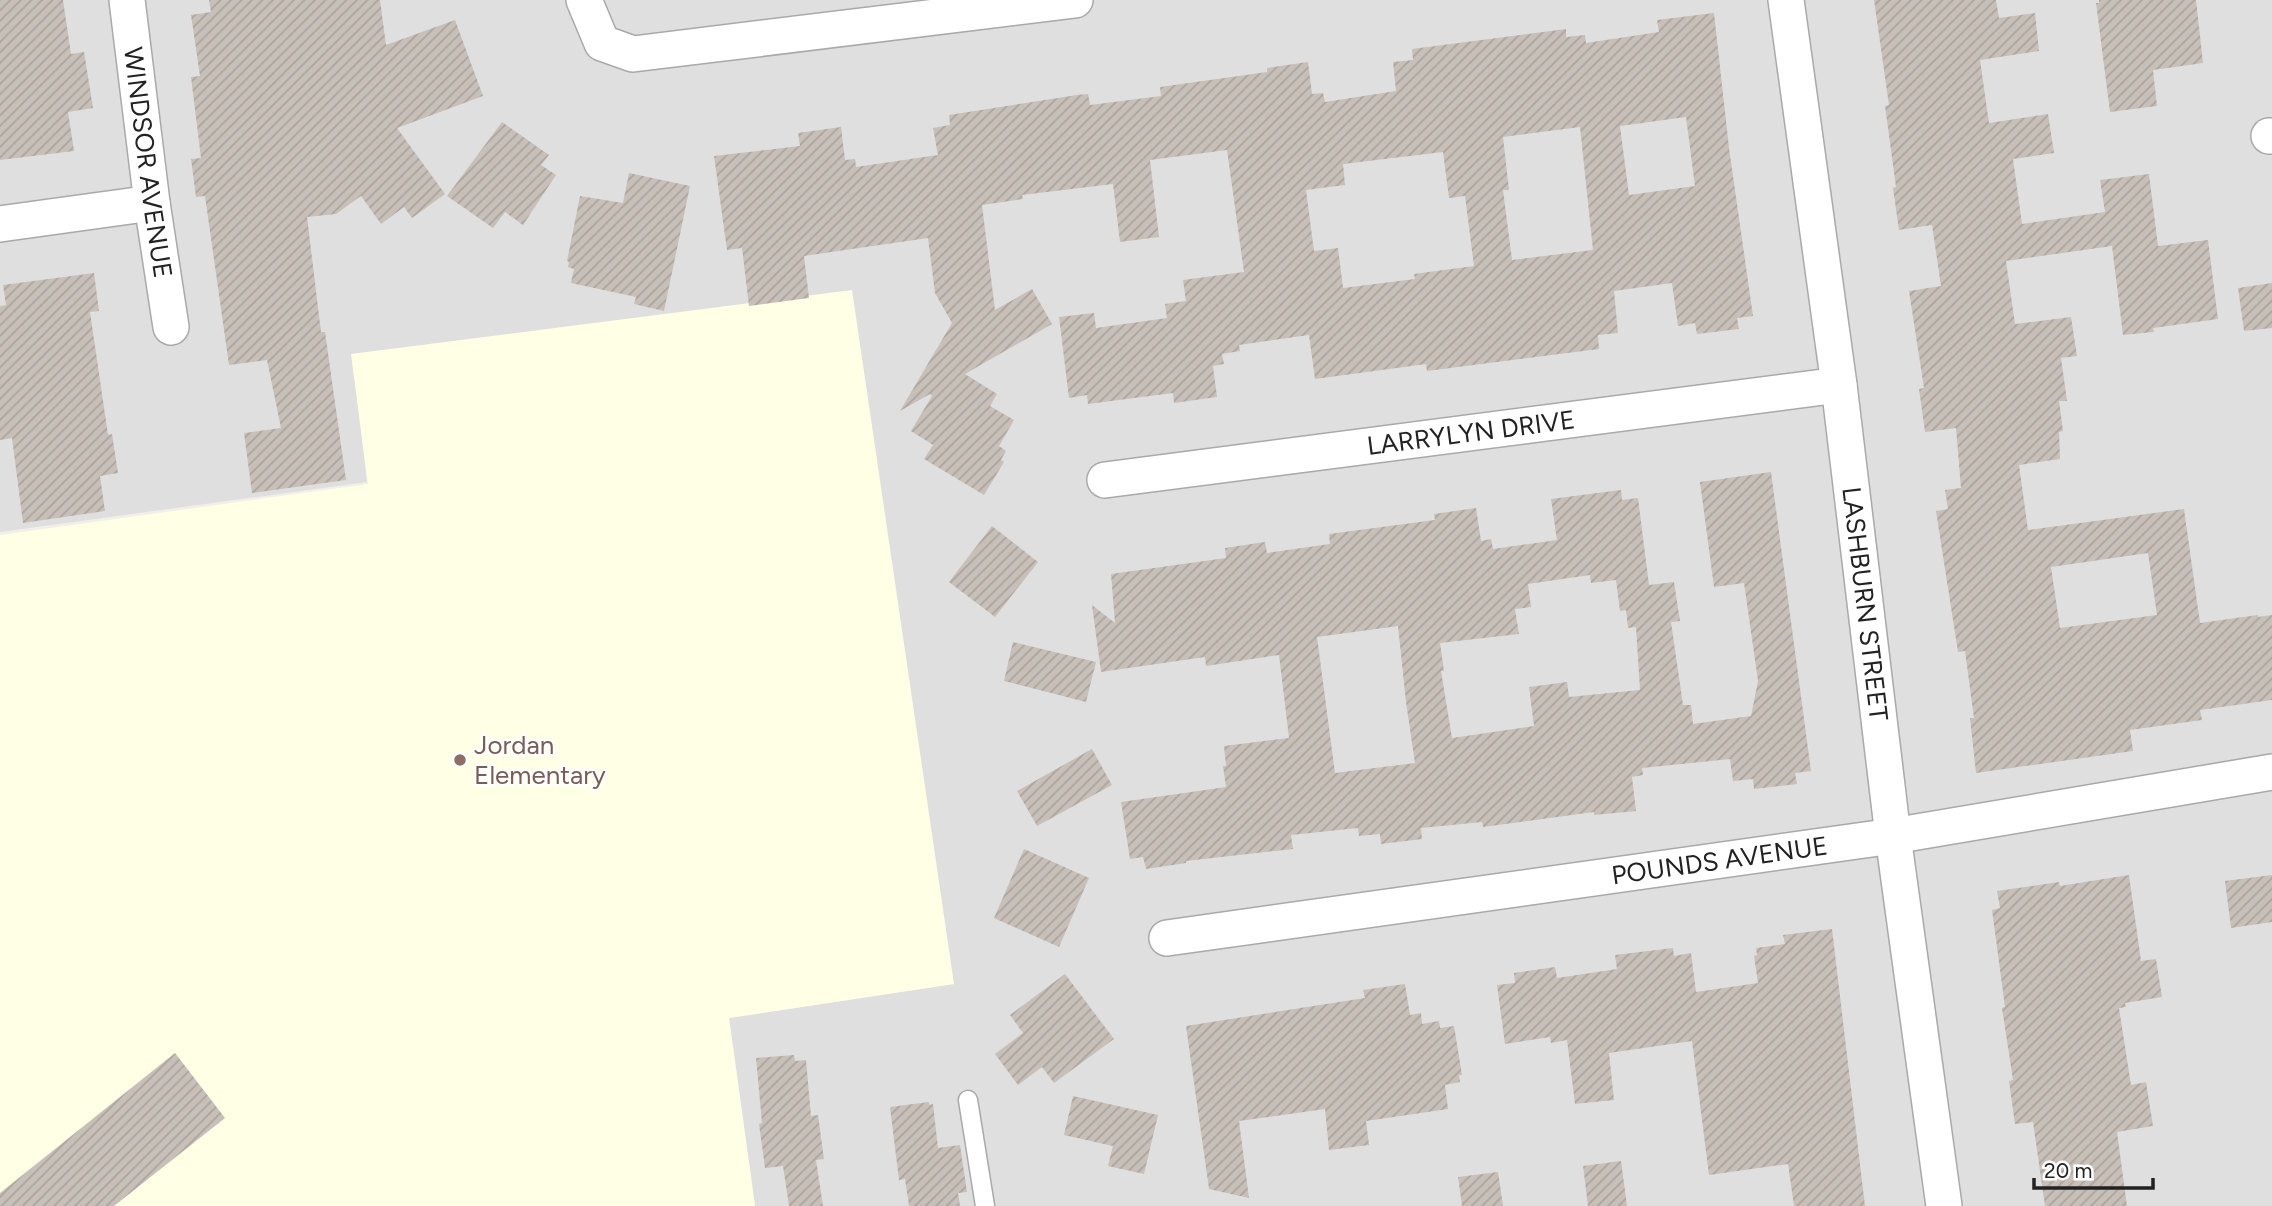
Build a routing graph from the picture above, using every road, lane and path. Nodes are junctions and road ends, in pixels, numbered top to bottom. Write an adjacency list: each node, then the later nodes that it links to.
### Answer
1 (127, 0): 5 (street, WINDSOR AVENUE)
2 (584, 0): 3 (street)
3 (1075, 0)
4 (1786, 0): 8 (street, LASHBURN STREET)
5 (152, 203): 6 (street); 7 (street, WINDSOR AVENUE)
6 (0, 224)
7 (171, 327)
8 (1839, 385): 9 (street, LARRYLYN DRIVE); 11 (street, LASHBURN STREET)
9 (1105, 480)
10 (2272, 772): 11 (street, POUNDS AVENUE)
11 (1893, 836): 12 (street, POUNDS AVENUE); 15 (street, LASHBURN STREET)
12 (1167, 938)
13 (968, 1100): 14 (lane)
14 (985, 1206)
15 (1944, 1206)

